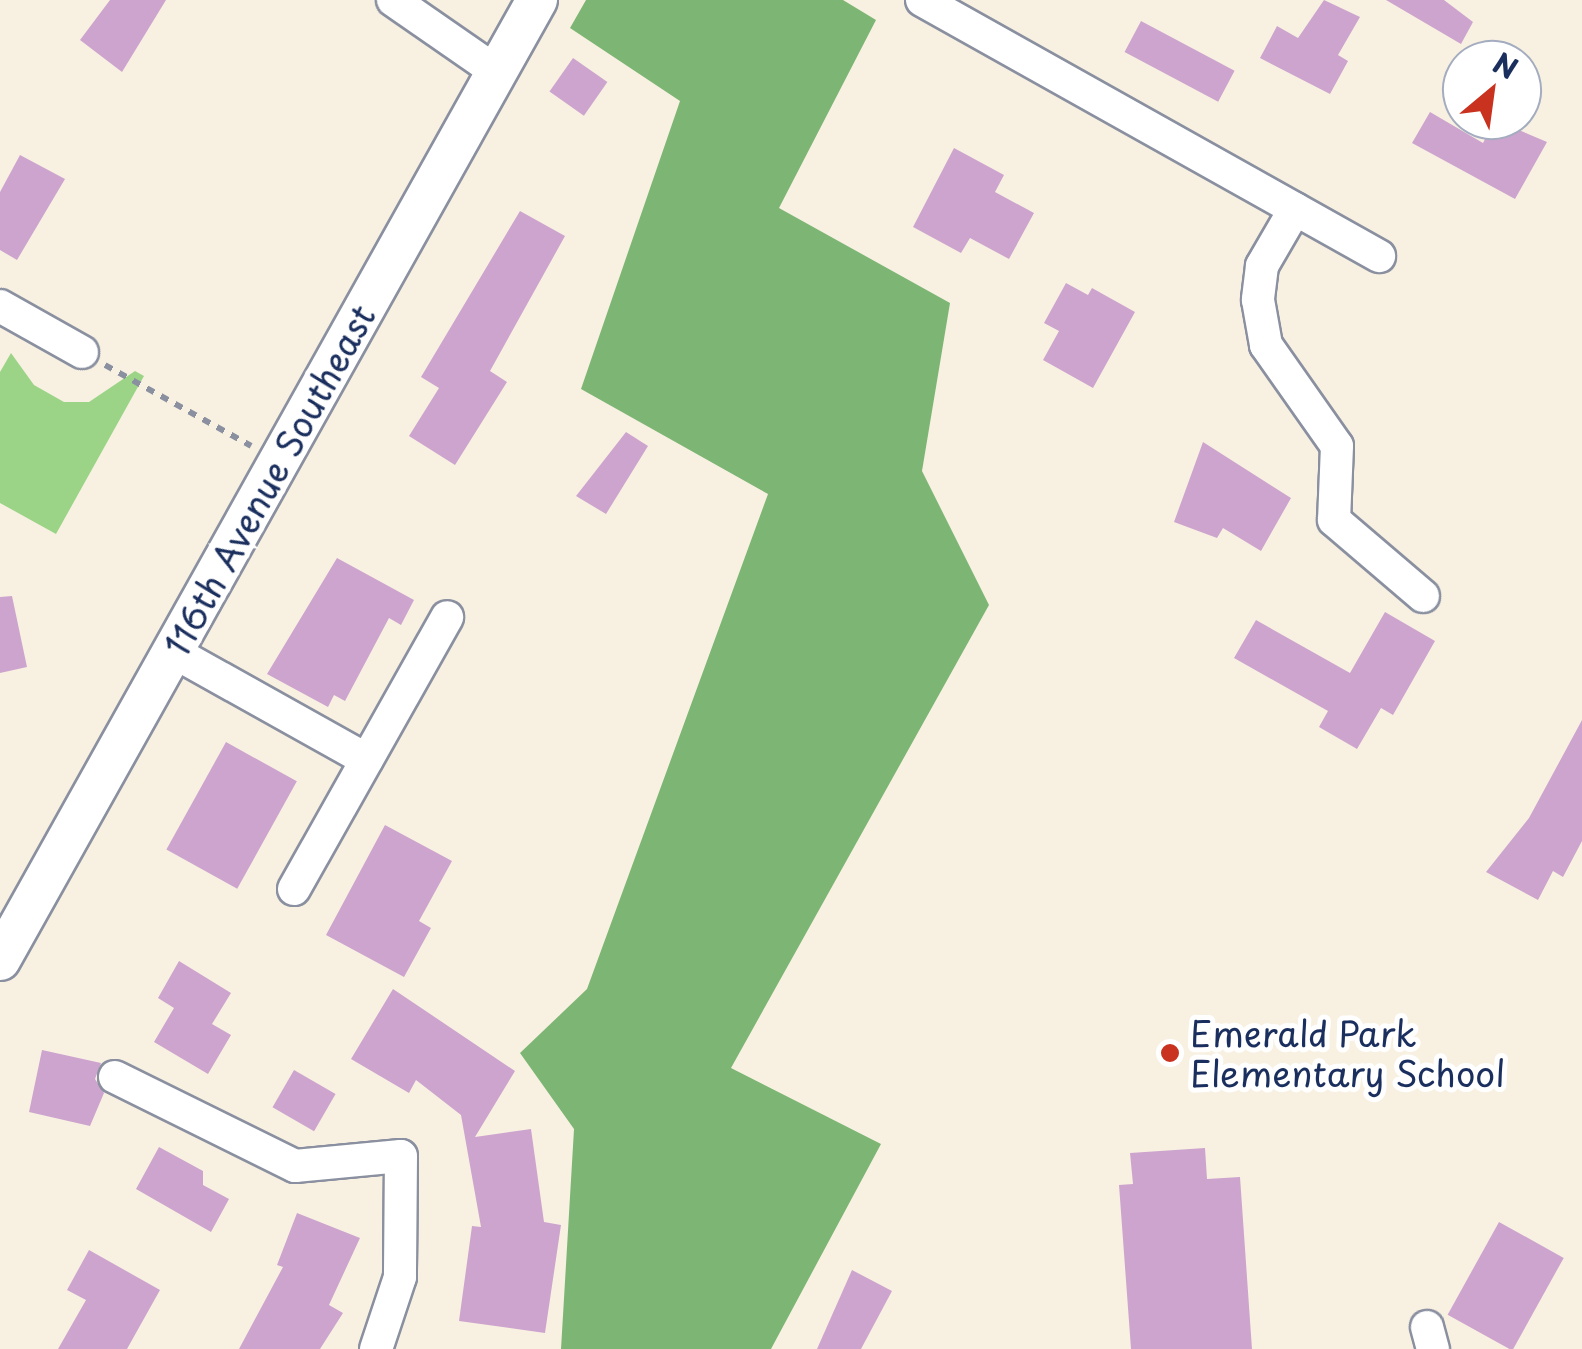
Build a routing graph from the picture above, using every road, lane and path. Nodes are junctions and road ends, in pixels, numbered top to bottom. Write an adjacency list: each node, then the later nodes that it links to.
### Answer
1 (393, 0): 4 (street)
2 (537, 0): 4 (main road, 116th Avenue Southeast)
3 (922, 0): 5 (street)
4 (497, 72): 9 (main road, 116th Avenue Southeast)
5 (1295, 208): 6 (street); 10 (street)
6 (1379, 256)
7 (0, 306): 8 (street)
8 (82, 352): 9 (path)
9 (279, 462): 12 (main road, 116th Avenue Southeast)
10 (1423, 596)
11 (447, 617): 13 (street)
12 (172, 652): 13 (street); 15 (main road, 116th Avenue Southeast)
13 (367, 760): 14 (street)
14 (294, 889)
15 (0, 960)
16 (115, 1077): 17 (street)
17 (376, 1349)

